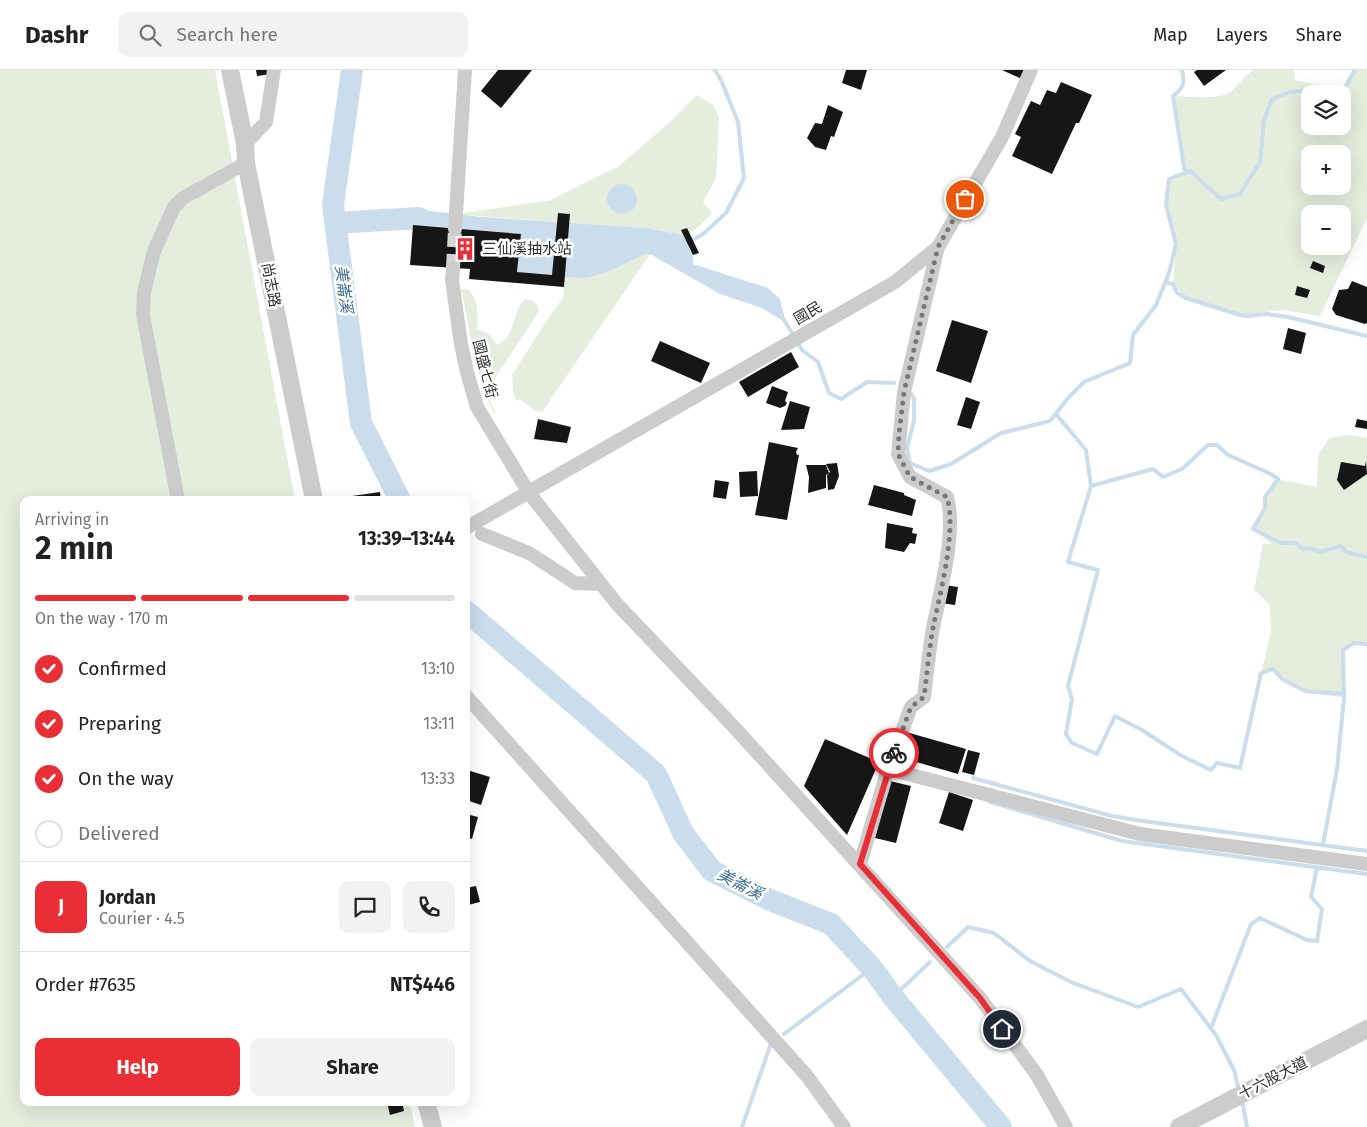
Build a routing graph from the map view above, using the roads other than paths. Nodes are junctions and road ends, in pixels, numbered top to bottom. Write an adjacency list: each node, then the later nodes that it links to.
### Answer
1 (230, 70): 5 (street, 尚志路)
2 (274, 70): 5 (street)
3 (465, 70): 7 (street)
4 (1031, 70): 8 (street, 國民)
5 (245, 144): 6 (street, 尚志路)
6 (246, 164): 11 (street); 12 (street, 尚志路)
7 (456, 229)
8 (938, 247): 10 (street, 國民); 17 (street)
9 (453, 268): 10 (street, 國盛七街)
10 (529, 493): 13 (street, 國民); 15 (street, 國盛七街)
11 (177, 496)
12 (313, 496)
13 (470, 526)
14 (482, 534): 15 (street)
15 (600, 584): 18 (street, 國盛七街)
16 (470, 700): 23 (street)
17 (888, 769): 18 (street); 19 (street)
18 (860, 864): 24 (street, 國盛七街)
19 (1367, 864)
20 (1367, 1029): 25 (street, 十六股大道)
21 (427, 1106): 22 (street)
22 (433, 1127)
23 (844, 1127)
24 (1066, 1127)
25 (1179, 1127)

